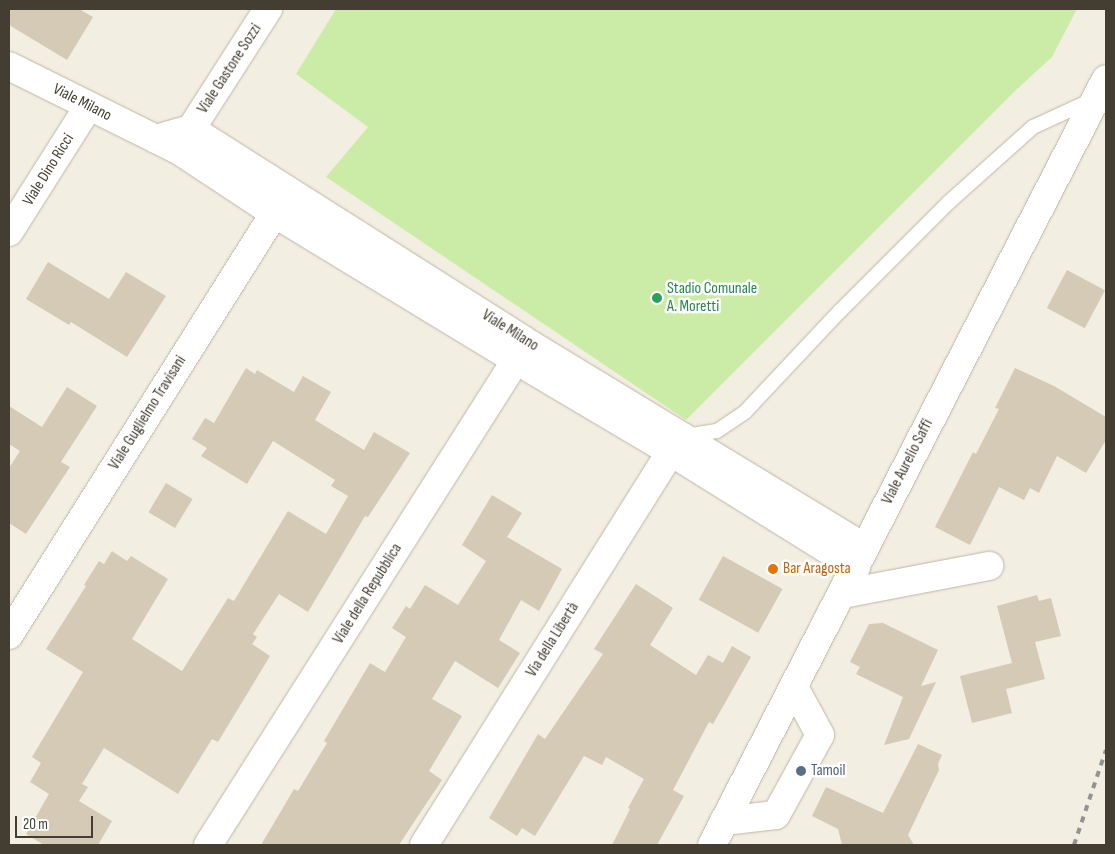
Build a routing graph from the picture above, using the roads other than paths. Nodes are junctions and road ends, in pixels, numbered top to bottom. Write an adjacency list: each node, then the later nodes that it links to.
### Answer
1 (268, 9): 5 (street, Viale Gastone Sozzi)
2 (9, 66): 4 (street, Viale Milano)
3 (1102, 89): 10 (lane); 11 (street, Viale Aurelio Saffi)
4 (88, 107): 6 (street, Viale Milano); 8 (street, Viale Dino Ricci)
5 (191, 130): 6 (street); 7 (street, Viale Milano)
6 (156, 139): 7 (street, Viale Milano)
7 (282, 202): 9 (street, Viale Milano); 14 (street, Viale Guglielmo Travisani)
8 (9, 232)
9 (519, 350): 10 (street, Viale Milano); 17 (street, Viale della Repubblica)
10 (678, 444): 11 (street, Viale Milano); 18 (street, Via della Libertà)
11 (860, 557): 13 (street, Viale Aurelio Saffi)
12 (989, 566): 13 (street)
13 (842, 594): 15 (street, Viale Aurelio Saffi)
14 (9, 635)
15 (794, 687): 16 (street, Viale Aurelio Saffi); 16 (street)
16 (724, 821): 19 (street, Viale Aurelio Saffi)
17 (208, 845)
18 (424, 845)
19 (712, 845)

